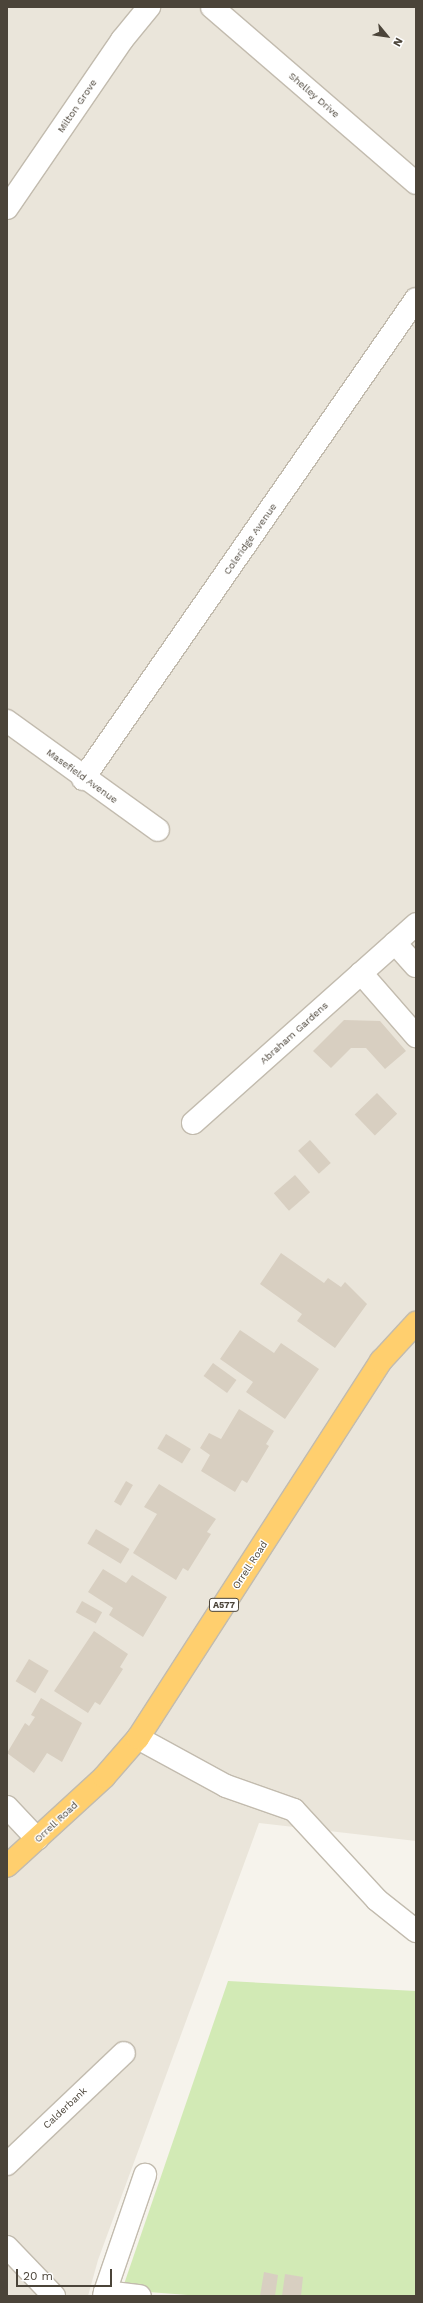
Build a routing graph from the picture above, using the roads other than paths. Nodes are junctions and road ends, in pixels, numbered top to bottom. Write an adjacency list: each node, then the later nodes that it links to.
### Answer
1 (149, 7): 4 (street, Milton Grove)
2 (212, 7): 3 (street, Shelley Drive)
3 (416, 184)
4 (7, 208)
5 (416, 299): 7 (street, Coleridge Avenue)
6 (7, 721): 7 (street, Masefield Avenue)
7 (83, 779): 8 (street, Masefield Avenue)
8 (158, 830)
9 (416, 924): 10 (street, Abraham Gardens)
10 (395, 943): 11 (street); 12 (street, Abraham Gardens)
11 (416, 966)
12 (361, 974): 13 (street); 14 (street, Abraham Gardens)
13 (416, 1036)
14 (193, 1123)
15 (416, 1324): 16 (highway, Orrell Road / A577)
16 (138, 1738): 18 (highway, Orrell Road / A577); 20 (street)
17 (7, 1807): 18 (street)
18 (37, 1839): 19 (highway, Orrell Road / A577)
19 (7, 1866)
20 (416, 1932)
21 (124, 2053): 22 (street, Calderbank)
22 (7, 2164)
23 (144, 2175): 25 (street)
24 (7, 2247): 26 (street)
25 (105, 2294): 27 (street)
26 (54, 2296)
27 (140, 2296)

